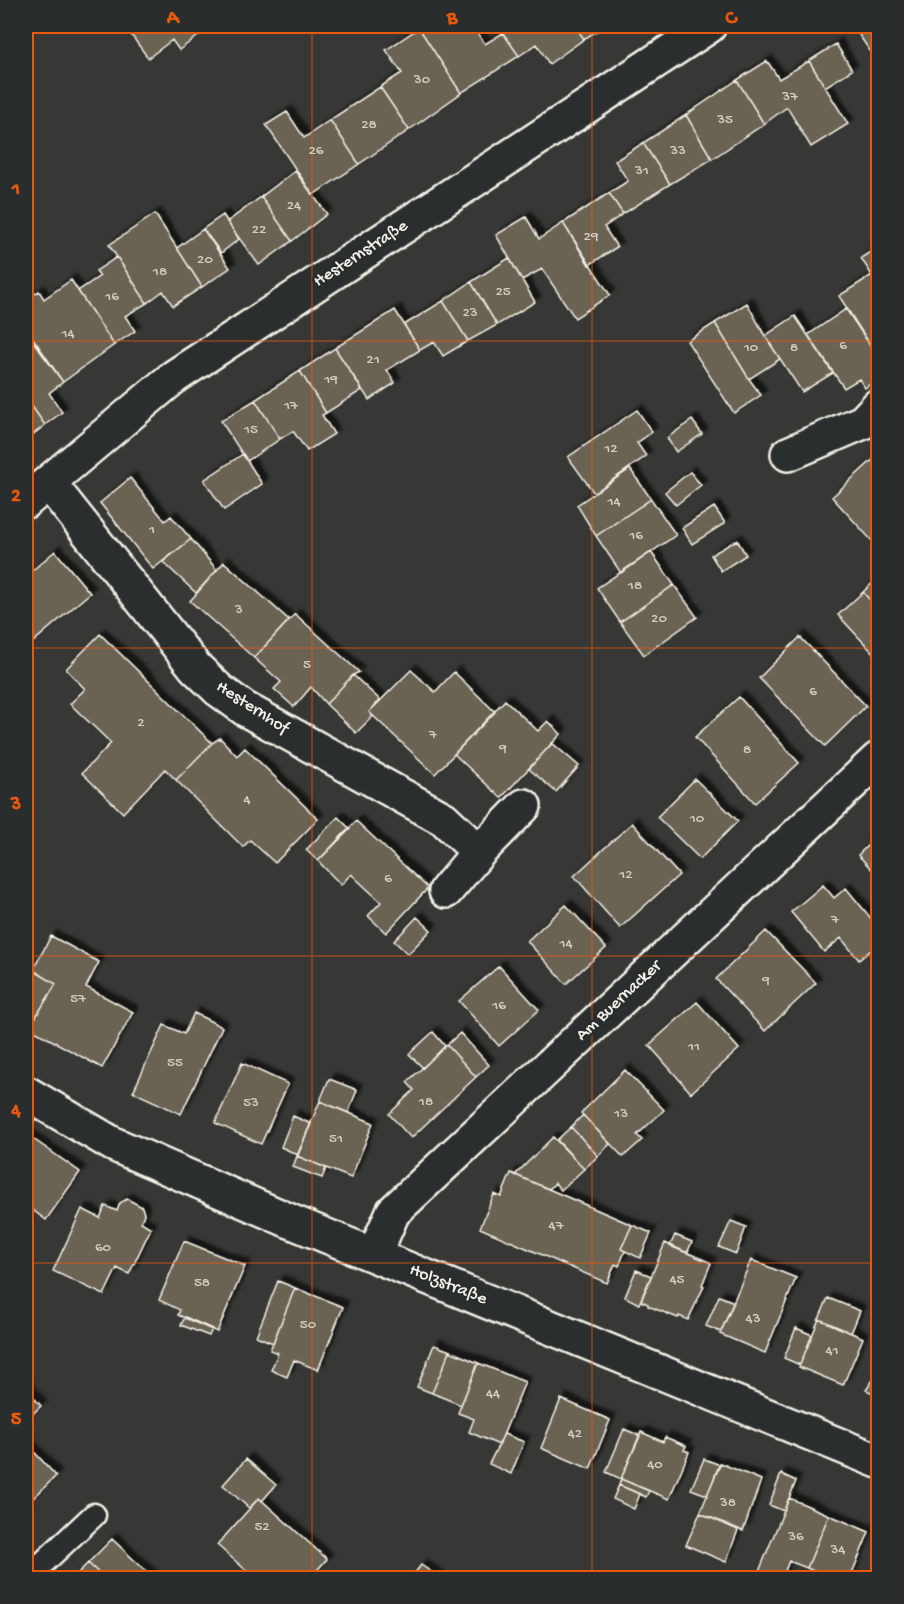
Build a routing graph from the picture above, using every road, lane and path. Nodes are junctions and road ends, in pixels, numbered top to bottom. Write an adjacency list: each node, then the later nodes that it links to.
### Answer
1 (709, 26): 4 (street, Hesternstraße)
2 (879, 406): 3 (street)
3 (788, 454)
4 (37, 492): 7 (street, Hesternhof)
5 (879, 759): 10 (street, Am Buernacker)
6 (524, 806): 7 (street)
7 (479, 852): 8 (street)
8 (446, 891)
9 (26, 1093): 10 (street, Holzstraße)
10 (374, 1255): 11 (street, Holzstraße)
11 (879, 1461)
12 (94, 1515): 13 (lane)
13 (27, 1578)

